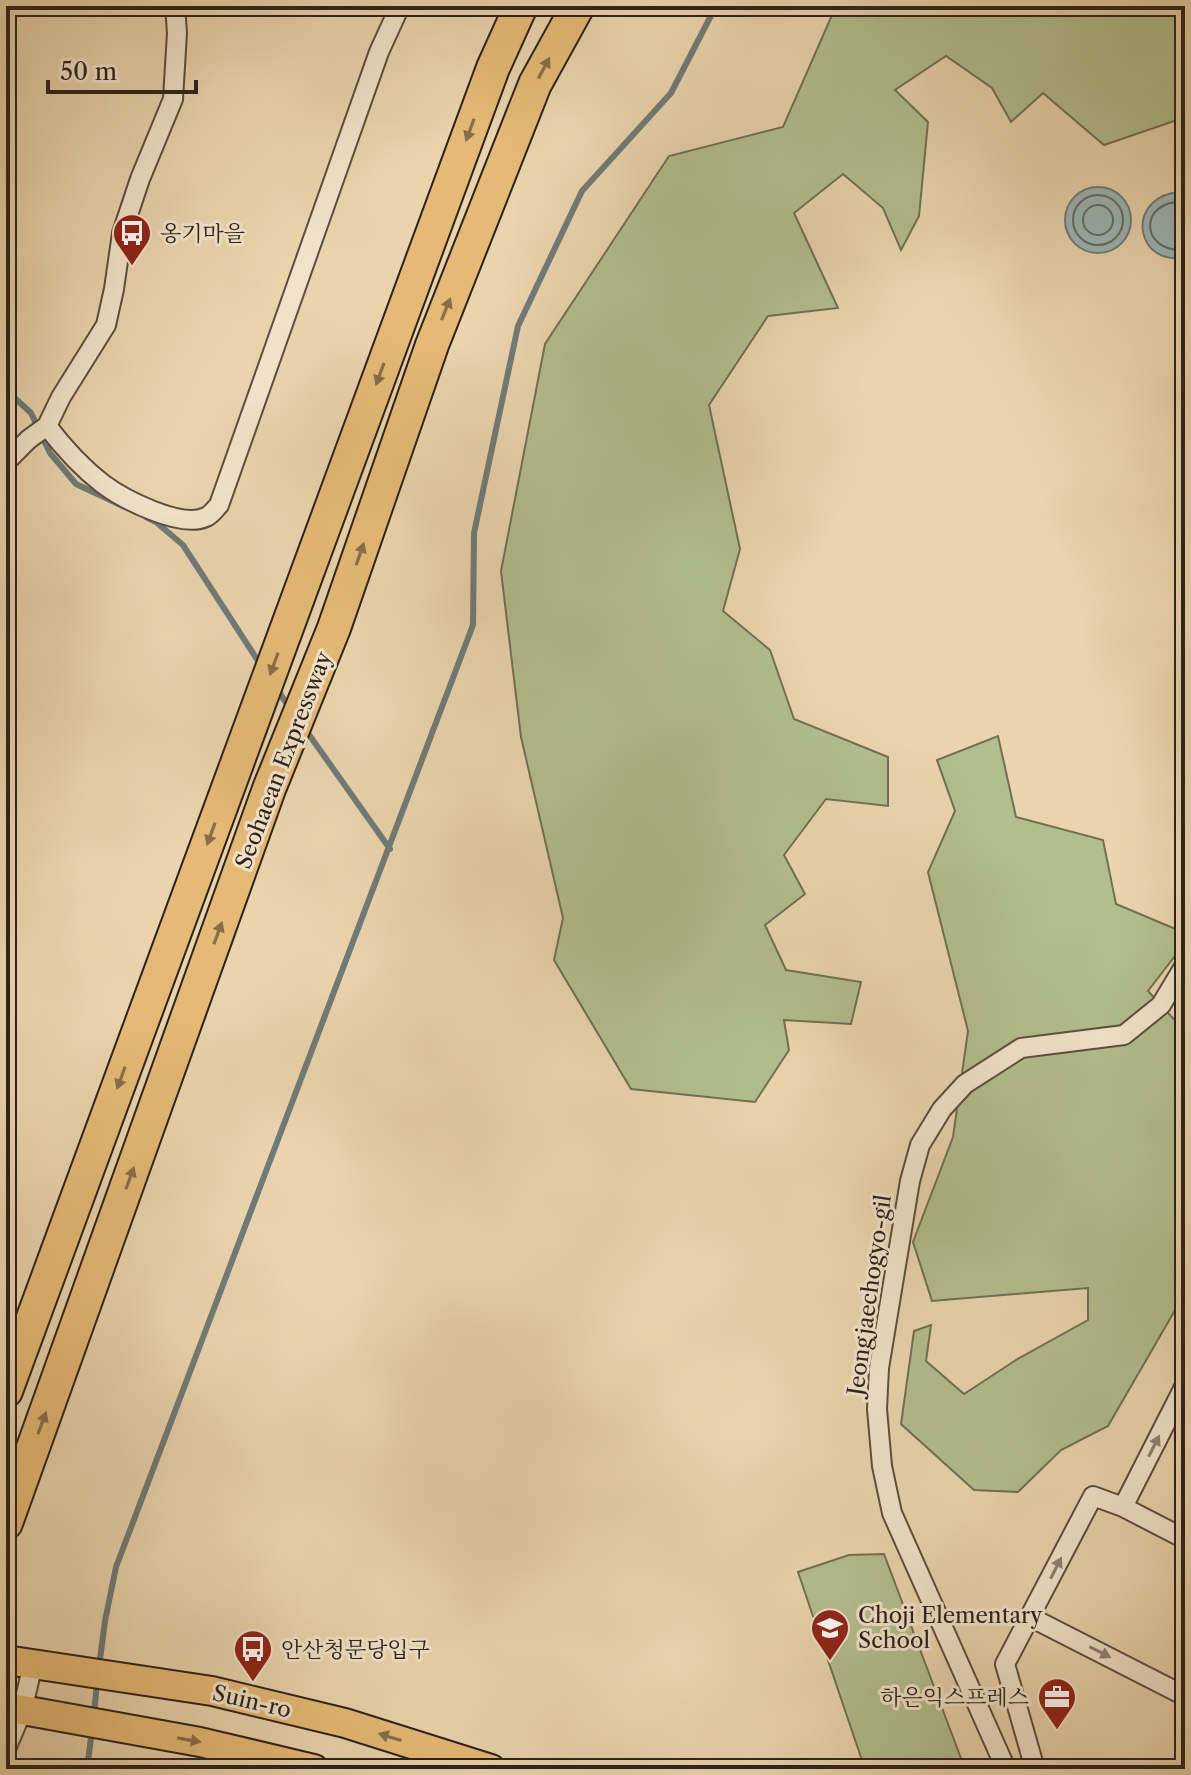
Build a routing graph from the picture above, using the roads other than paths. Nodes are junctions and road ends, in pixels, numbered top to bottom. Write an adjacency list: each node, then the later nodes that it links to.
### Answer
1 (175, 6): 5 (street)
2 (400, 6): 5 (street)
3 (521, 6): 10 (highway, Seohaean Expressway, one-way to 10)
4 (578, 6): 12 (highway, Seohaean Expressway, one-way to 4)
5 (47, 426): 7 (street)
6 (6, 436): 7 (street)
7 (10, 457)
8 (1185, 965): 21 (street, Jeongjaechogyo-gil)
9 (1185, 1385): 11 (street, one-way to 9)
10 (6, 1391)
11 (1123, 1507): 13 (street); 14 (street, one-way to 11)
12 (6, 1523)
13 (1185, 1539)
14 (1030, 1617): 16 (street, one-way to 16); 22 (street)
15 (32, 1664): 17 (street); 20 (main road, Suin-ro, one-way to 15)
16 (1185, 1696)
17 (26, 1711): 18 (street); 19 (main road, one-way to 19)
18 (6, 1749)
19 (314, 1769)
20 (491, 1769)
21 (1006, 1769)
22 (1035, 1769)

